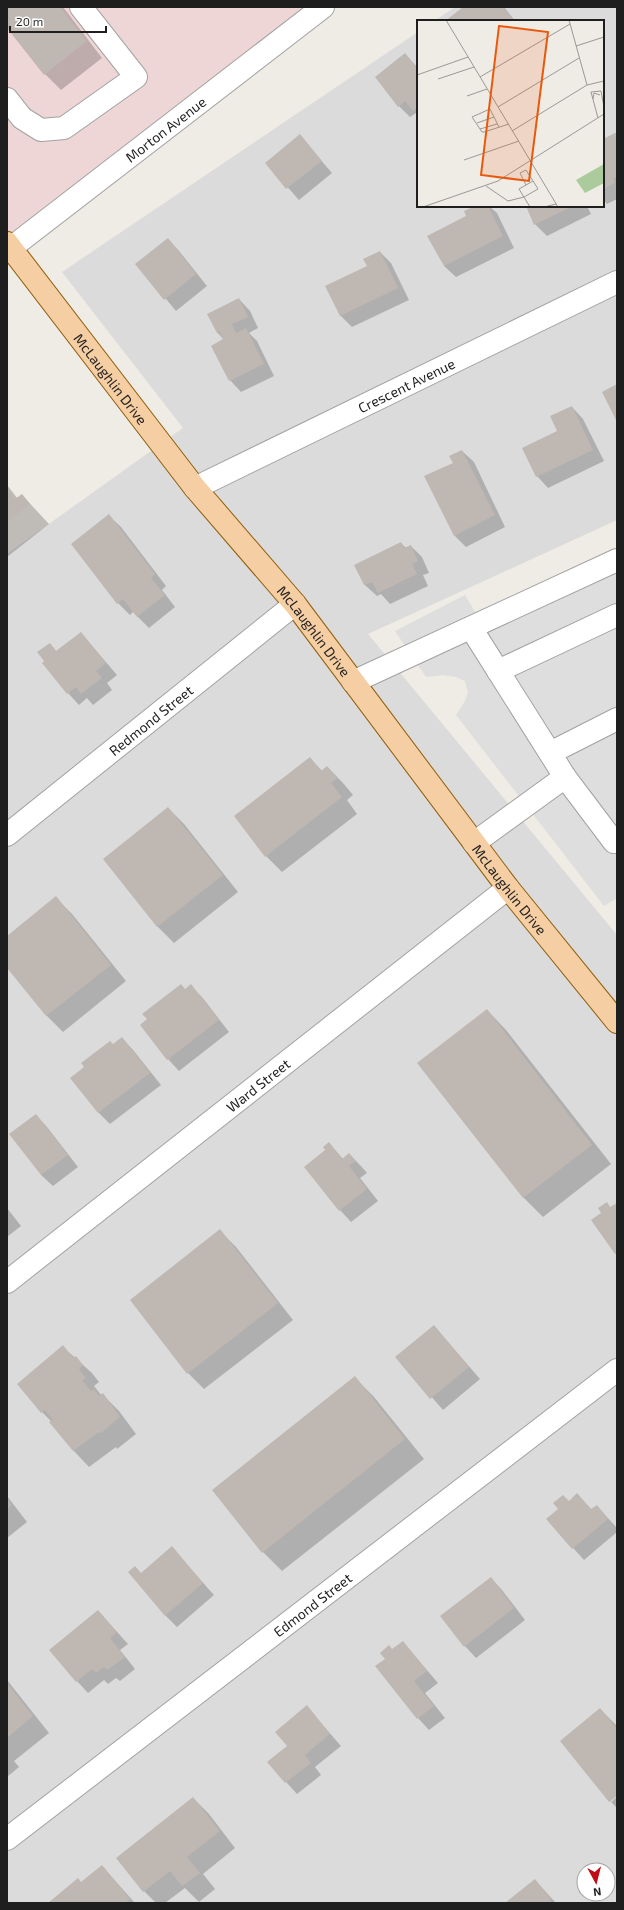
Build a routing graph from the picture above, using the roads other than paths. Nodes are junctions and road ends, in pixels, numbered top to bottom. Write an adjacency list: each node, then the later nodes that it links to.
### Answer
1 (81, 7): 3 (street)
2 (323, 7): 4 (street, Morton Avenue)
3 (7, 99)
4 (8, 247): 6 (main road, McLaughlin Drive)
5 (617, 282): 6 (street, Crescent Avenue)
6 (195, 488): 8 (main road, McLaughlin Drive)
7 (617, 560): 10 (street)
8 (295, 604): 12 (main road, McLaughlin Drive); 16 (street, Redmond Street)
9 (617, 615): 11 (street)
10 (471, 628): 11 (street); 12 (street)
11 (498, 672): 14 (street)
12 (353, 682): 18 (main road, McLaughlin Drive)
13 (617, 719): 14 (street)
14 (550, 753): 15 (street)
15 (565, 777): 17 (street); 18 (street)
16 (7, 834)
17 (617, 841)
18 (474, 843): 19 (main road, McLaughlin Drive)
19 (508, 888): 20 (main road, McLaughlin Drive); 21 (street, Ward Street)
20 (617, 1022)
21 (7, 1282)
22 (617, 1370): 23 (street, Edmond Street)
23 (7, 1839)

